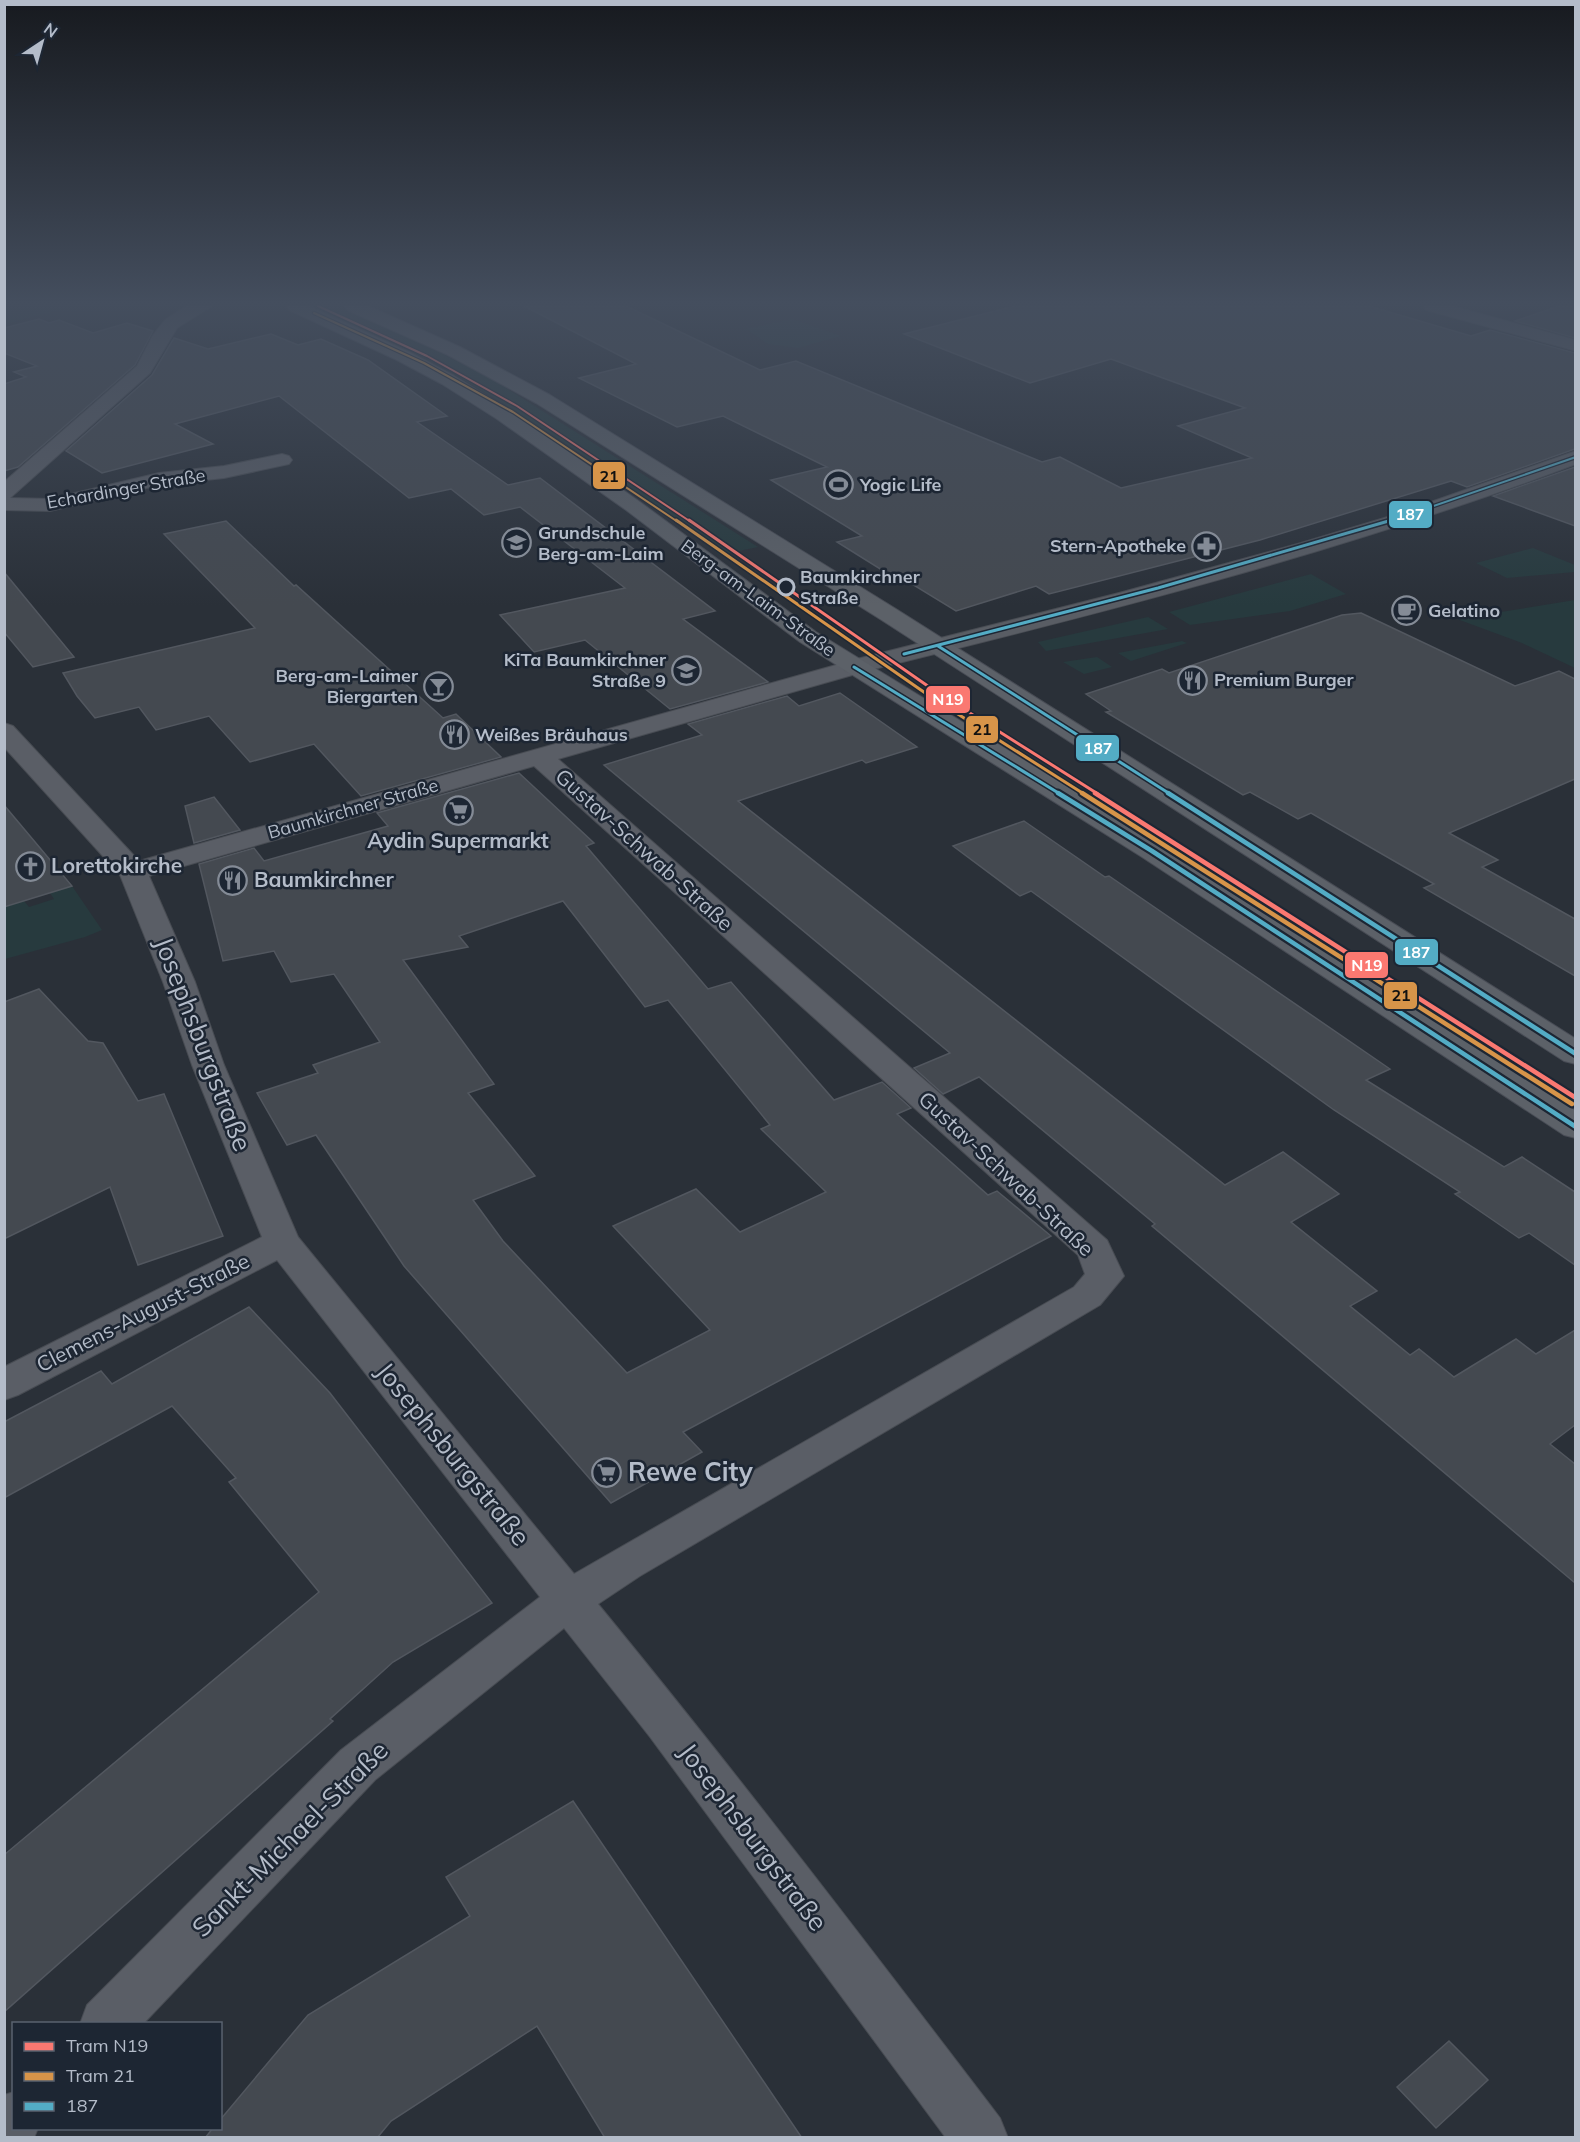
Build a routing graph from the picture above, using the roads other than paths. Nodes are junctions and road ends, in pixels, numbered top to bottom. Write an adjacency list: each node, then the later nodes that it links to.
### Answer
1 (102, 406): 6 (street)
2 (490, 406): 9 (main road, Berg-am-Laim-Straße)
3 (554, 406): 8 (main road)
4 (1575, 457): 8 (main road, Baumkirchner Straße)
5 (282, 460): 7 (street, Echardinger Straße)
6 (4, 493)
7 (4, 504)
8 (938, 646): 9 (main road, Baumkirchner Straße); 13 (main road)
9 (854, 667): 11 (street, Baumkirchner Straße); 14 (main road, Berg-am-Laim-Straße)
10 (4, 731): 12 (street, Josephsburgstraße)
11 (538, 756): 12 (street, Baumkirchner Straße); 17 (street, Gustav-Schwab-Straße)
12 (134, 872): 15 (street, Josephsburgstraße)
13 (1575, 1054)
14 (1575, 1127)
15 (282, 1242): 16 (street, Clemens-August-Straße); 17 (street, Josephsburgstraße)
16 (4, 1385)
17 (570, 1599): 18 (street, Sankt-Michael-Straße); 19 (street, Josephsburgstraße)
18 (108, 2022)
19 (980, 2138)

